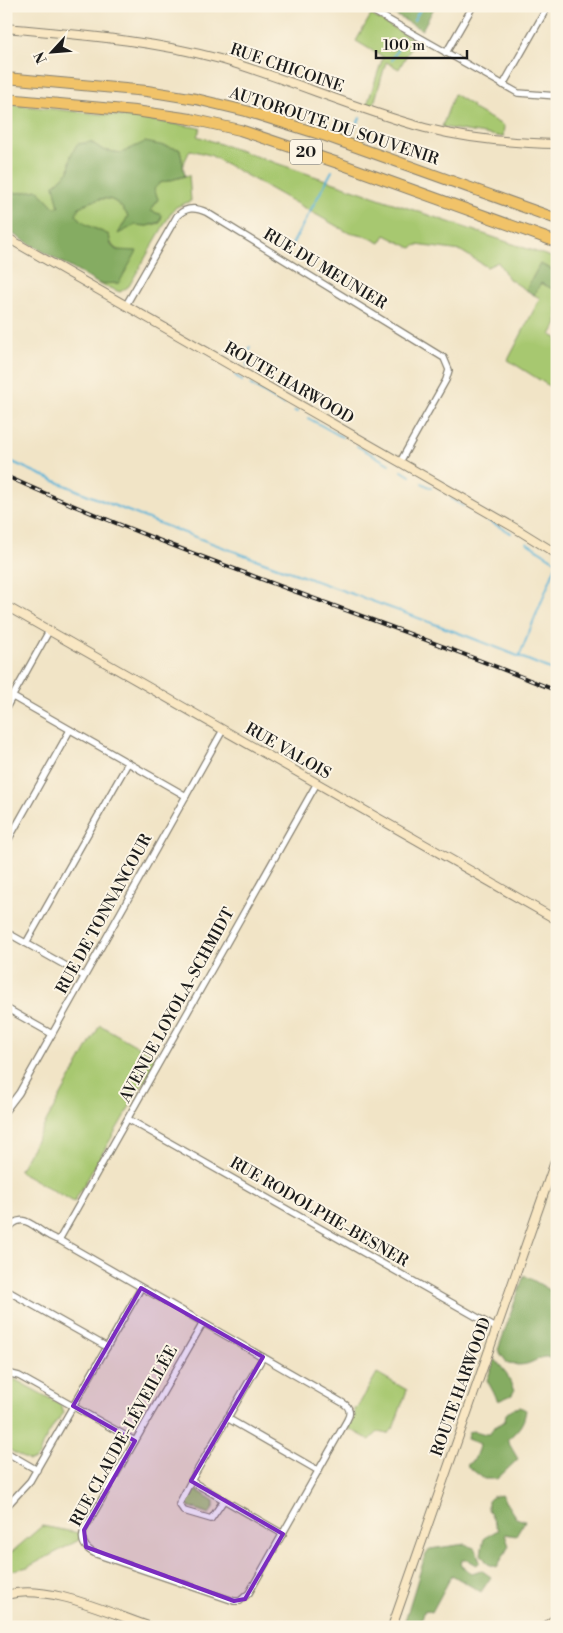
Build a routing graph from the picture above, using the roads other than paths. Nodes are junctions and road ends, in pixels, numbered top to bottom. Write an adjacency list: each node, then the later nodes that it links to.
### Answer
1 (364, 6): 5 (street)
2 (472, 6): 5 (street)
3 (548, 6): 7 (street)
4 (6, 28): 10 (street, RUE CHICOINE)
5 (446, 53): 7 (street)
6 (6, 78): 11 (highway, AUTOROUTE DU SOUVENIR / 20)
7 (503, 85): 8 (street)
8 (557, 96)
9 (6, 99): 13 (highway, AUTOROUTE DU SOUVENIR / 20)
10 (557, 144)
11 (557, 219)
12 (6, 237): 14 (street, ROUTE HARWOOD)
13 (557, 242)
14 (126, 305): 15 (street, ROUTE HARWOOD); 15 (street, RUE DU MEUNIER)
15 (400, 462): 16 (street, ROUTE HARWOOD)
16 (557, 554)
17 (6, 606): 18 (street, RUE VALOIS)
18 (49, 631): 20 (street); 23 (street, RUE VALOIS)
19 (6, 693): 20 (street)
20 (12, 697): 21 (street); 22 (street)
21 (6, 708)
22 (70, 730): 24 (street); 27 (street)
23 (223, 730): 25 (street, RUE VALOIS); 26 (street, RUE DE TONNANCOUR)
24 (128, 763): 26 (street); 30 (street)
25 (317, 784): 28 (street, RUE VALOIS); 35 (street, AVENUE LOYOLA-SCHMIDT)
26 (186, 796): 31 (street, RUE DE TONNANCOUR)
27 (6, 844)
28 (557, 920)
29 (6, 932): 30 (street)
30 (26, 943): 31 (street)
31 (84, 976): 33 (street, RUE DE TONNANCOUR)
32 (6, 1008): 33 (street)
33 (52, 1034): 34 (street, RUE DE TONNANCOUR)
34 (6, 1110)
35 (128, 1119): 38 (street, AVENUE LOYOLA-SCHMIDT); 42 (street, RUE RODOLPHE-BESNER)
36 (557, 1156): 42 (street, ROUTE HARWOOD)
37 (6, 1233): 38 (street, RUE CLAUDE-LÉVEILLÉE)
38 (58, 1240): 39 (street, RUE CLAUDE-LÉVEILLÉE)
39 (141, 1288): 41 (street, RUE CLAUDE-LÉVEILLÉE); 43 (street)
40 (6, 1290): 43 (street)
41 (203, 1323): 44 (street, RUE CLAUDE-LÉVEILLÉE); 48 (street, RUE CLAUDE-LÉVEILLÉE)
42 (496, 1328): 59 (street, ROUTE HARWOOD)
43 (108, 1347): 46 (street)
44 (263, 1357): 47 (street); 51 (street, RUE CLAUDE-LÉVEILLÉE)
45 (6, 1376): 46 (street)
46 (73, 1406): 48 (street); 50 (street)
47 (227, 1418): 51 (street); 52 (street)
48 (135, 1441): 55 (street, RUE CLAUDE-LÉVEILLÉE)
49 (6, 1452): 50 (street)
50 (36, 1470): 54 (street)
51 (319, 1471): 55 (street, RUE CLAUDE-LÉVEILLÉE)
52 (191, 1481): 53 (street); 53 (street)
53 (224, 1500): 55 (street)
54 (6, 1507)
55 (283, 1534)
56 (6, 1595): 58 (street)
57 (557, 1617): 60 (street)
58 (151, 1627)
59 (392, 1627)
60 (545, 1627)

